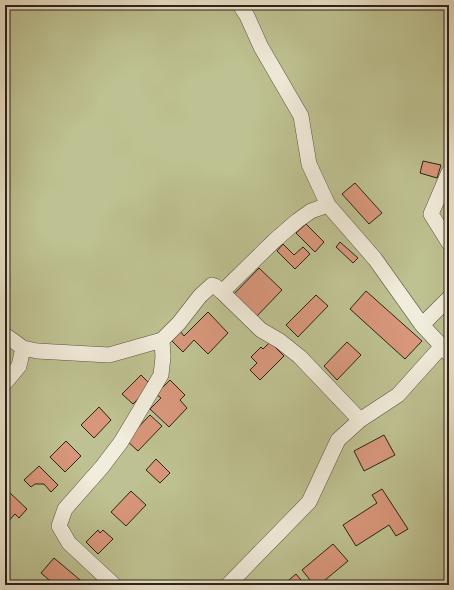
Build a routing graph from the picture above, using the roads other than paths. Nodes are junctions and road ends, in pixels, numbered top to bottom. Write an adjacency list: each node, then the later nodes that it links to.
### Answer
1 (240, 5): 3 (street)
2 (449, 172): 4 (street)
3 (328, 205): 5 (street); 7 (street)
4 (449, 242)
5 (222, 292): 9 (street); 13 (street)
6 (449, 298): 7 (street)
7 (422, 326): 11 (street)
8 (5, 335): 10 (street)
9 (162, 340): 10 (street); 14 (street)
10 (22, 348): 12 (street)
11 (445, 350): 13 (street)
12 (5, 383)
13 (360, 420): 15 (street)
14 (114, 585)
15 (228, 585)

